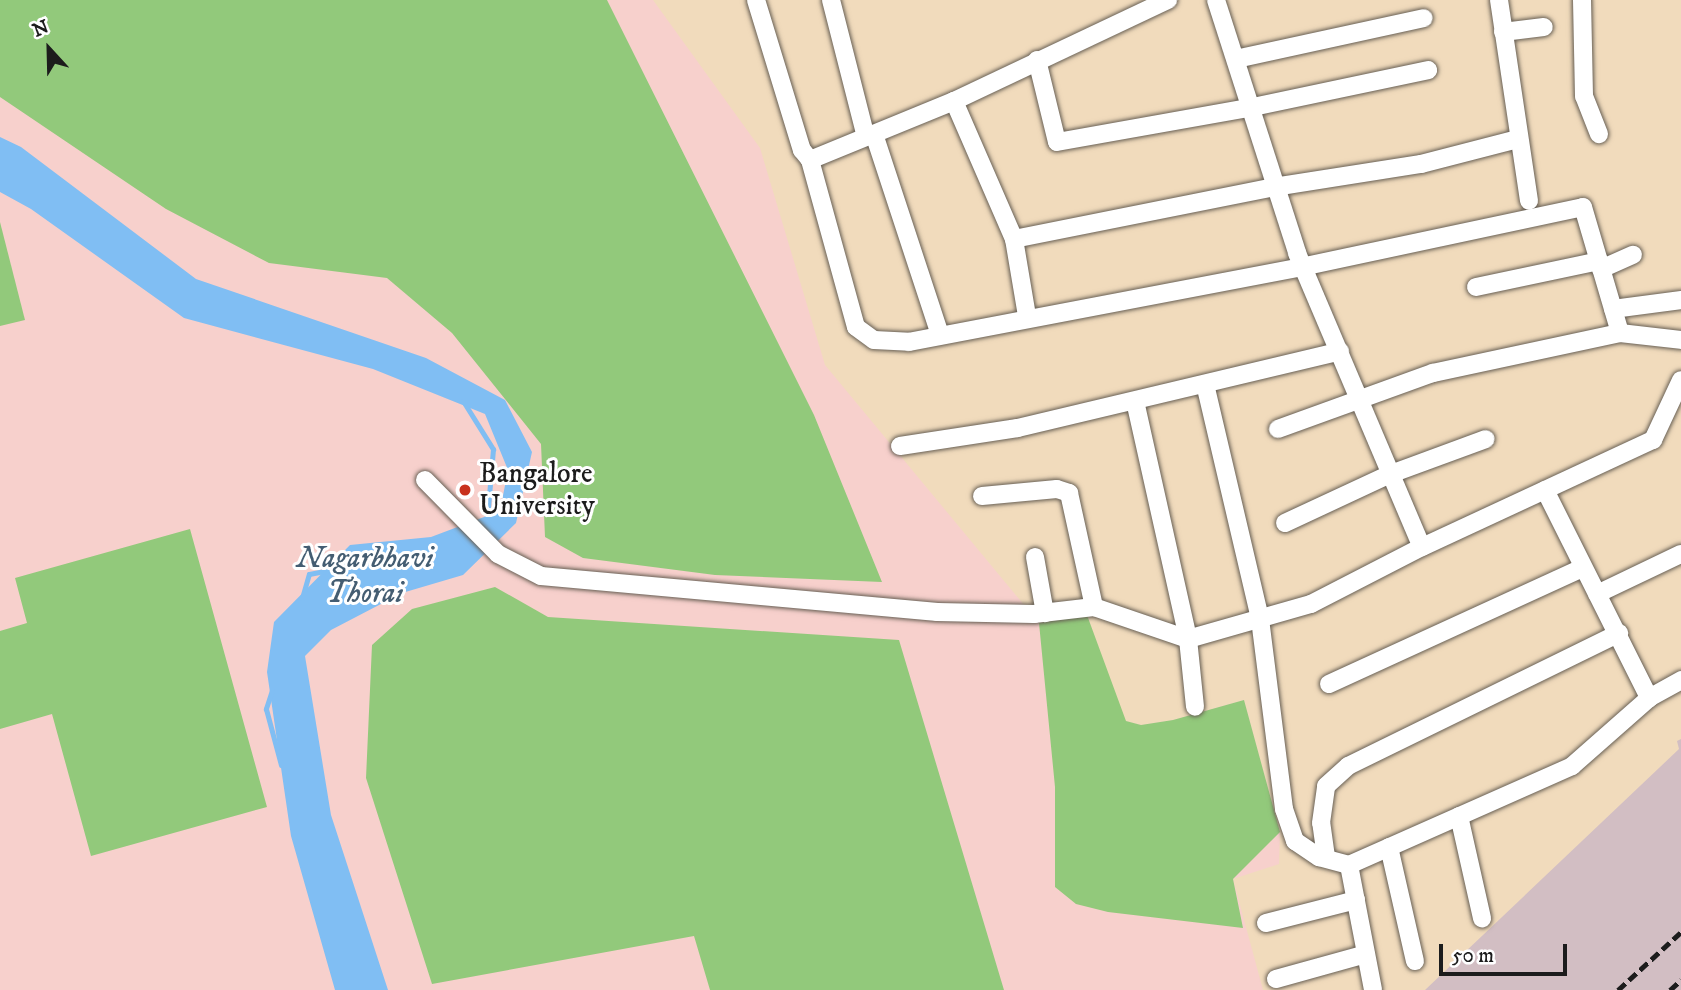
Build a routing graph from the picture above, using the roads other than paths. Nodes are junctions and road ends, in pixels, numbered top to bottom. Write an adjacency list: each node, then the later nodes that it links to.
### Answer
1 (756, 0): 18 (street)
2 (831, 0): 16 (street)
3 (1168, 0): 11 (street)
4 (1216, 0): 10 (street)
5 (1499, 0): 9 (street)
6 (1582, 0): 15 (street)
7 (1424, 18): 10 (street)
8 (1544, 27): 9 (street)
9 (1503, 32): 17 (street)
10 (1236, 59): 14 (street)
11 (1037, 60): 13 (street); 14 (street)
12 (1427, 70): 14 (street)
13 (954, 101): 16 (street); 21 (street)
14 (1253, 107): 19 (street)
15 (1599, 134)
16 (870, 135): 18 (street); 30 (street)
17 (1518, 139): 19 (street); 20 (street)
18 (810, 160): 30 (street)
19 (1274, 187): 21 (street); 24 (street)
20 (1529, 201)
21 (1014, 239): 28 (street)
22 (1633, 256): 23 (street)
23 (1600, 265): 24 (street); 25 (street); 27 (street)
24 (1306, 266): 28 (street); 32 (street)
25 (1476, 287)
26 (1681, 300): 27 (street)
27 (1613, 309): 29 (street)
28 (1027, 316): 30 (street)
29 (1620, 333): 31 (street); 35 (street)
30 (940, 335)
31 (1681, 340)
32 (1340, 351): 33 (street); 35 (street)
33 (1205, 384): 36 (street); 52 (street)
34 (1679, 387): 42 (street)
35 (1357, 397): 37 (street); 40 (street)
36 (1135, 401): 39 (street); 54 (street)
37 (1278, 429)
38 (1486, 439): 40 (street)
39 (900, 446)
40 (1388, 475): 44 (street); 45 (street)
41 (425, 480): 51 (street)
42 (1545, 490): 45 (street); 48 (street)
43 (982, 496): 50 (street)
44 (1285, 523)
45 (1422, 547): 52 (street)
46 (1681, 554): 49 (street)
47 (1035, 558): 51 (street)
48 (1582, 568): 49 (street); 56 (street)
49 (1597, 594): 53 (street)
50 (1094, 607): 51 (street); 54 (street)
51 (1045, 613)
52 (1260, 619): 54 (street); 61 (street)
53 (1619, 633): 57 (street); 61 (street)
54 (1188, 639): 58 (street)
55 (1681, 680): 57 (street)
56 (1329, 684)
57 (1648, 698): 59 (street)
58 (1195, 706)
59 (1459, 816): 60 (street); 64 (street)
60 (1389, 847): 62 (street); 67 (street)
61 (1326, 857): 62 (street)
62 (1349, 865): 63 (street)
63 (1356, 900): 65 (street); 66 (street)
64 (1482, 918)
65 (1266, 923)
66 (1366, 954): 68 (street); 69 (street)
67 (1415, 961)
68 (1276, 979)
69 (1373, 990)

